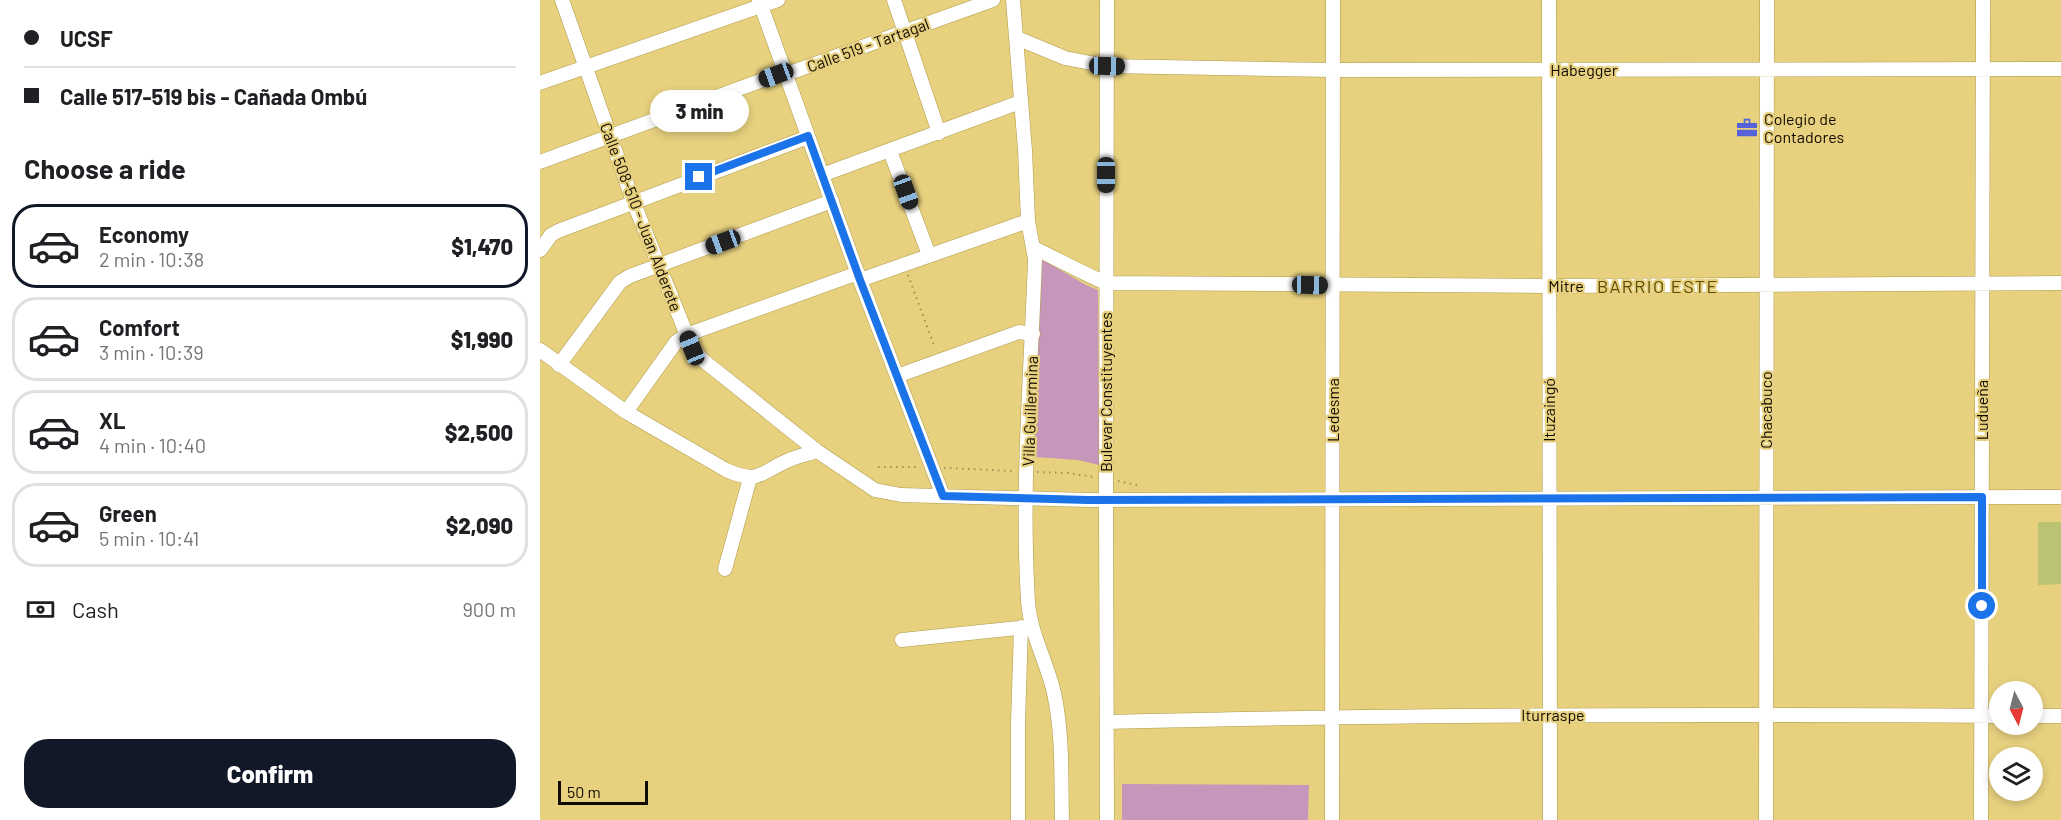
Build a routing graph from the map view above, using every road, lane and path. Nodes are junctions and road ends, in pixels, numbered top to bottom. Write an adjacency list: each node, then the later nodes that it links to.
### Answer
1 (562, 0): 15 (street, Calle 508-510 - Juan Alderete)
2 (778, 0): 11 (street)
3 (894, 0): 12 (street)
4 (993, 0): 12 (street, Calle 519 - Tartagal)
5 (1013, 0): 13 (street, Villa Guillermina)
6 (1107, 0): 14 (street, Bulevar Constituyentes)
7 (1333, 0): 19 (street, Ledesma)
8 (1549, 0): 20 (street, Ituzaingó)
9 (1767, 0): 16 (street, Chacabuco)
10 (1983, 0): 17 (street, Ludueña)
11 (760, 3): 15 (street); 21 (street)
12 (906, 32): 21 (street, Calle 519 - Tartagal); 24 (street)
13 (1017, 38): 14 (street, Habegger); 23 (street, Villa Guillermina)
14 (1107, 66): 19 (street, Habegger); 39 (street, Bulevar Constituyentes)
15 (586, 67): 22 (street); 25 (street, Calle 508-510 - Juan Alderete)
16 (1766, 69): 17 (street, Habegger); 20 (street, Habegger); 44 (street, Chacabuco)
17 (1982, 69): 18 (street, Habegger); 41 (street, Ludueña)
18 (2061, 69)
19 (1333, 70): 20 (street, Habegger); 42 (street, Ledesma)
20 (1549, 70): 43 (street, Ituzaingó)
21 (785, 74): 25 (street, Calle 519 - Tartagal); 26 (street)
22 (540, 83)
23 (1020, 102): 24 (street); 32 (street, Villa Guillermina)
24 (939, 133): 27 (street)
25 (610, 136): 28 (street, Calle 519 - Tartagal); 30 (street, Calle 508-510 - Juan Alderete)
26 (808, 136): 29 (street); 30 (street)
27 (890, 151): 29 (street); 35 (street)
28 (540, 162)
29 (822, 175): 31 (street)
30 (633, 201): 34 (street); 37 (street, Calle 508-510 - Juan Alderete)
31 (832, 201): 37 (street); 38 (street)
32 (1028, 220): 33 (street, Villa Guillermina); 35 (street)
33 (1035, 249): 39 (street); 45 (street, Villa Guillermina)
34 (540, 250)
35 (929, 255): 36 (street)
36 (904, 264): 38 (street); 48 (path)
37 (658, 267): 46 (street, Calle 508-510 - Juan Alderete); 49 (street)
38 (859, 277): 46 (street); 50 (street)
39 (1106, 283): 42 (street, Mitre); 57 (street, Bulevar Constituyentes)
40 (2061, 283): 41 (street, Mitre)
41 (1982, 284): 44 (street, Mitre); 61 (street, Ludueña)
42 (1333, 285): 43 (street, Mitre); 64 (street, Ledesma)
43 (1549, 286): 44 (street, Mitre); 65 (street, Ituzaingó)
44 (1766, 286): 60 (street, Chacabuco)
45 (1033, 334): 48 (street); 55 (street, Villa Guillermina)
46 (686, 335): 51 (street); 52 (street, Calle 508-510 - Juan Alderete)
47 (540, 350): 49 (street)
48 (940, 362): 50 (street)
49 (560, 364): 51 (street)
50 (897, 376): 54 (street)
51 (626, 412): 56 (street)
52 (817, 451): 56 (street); 59 (street, Calle 508-510 - Juan Alderete)
53 (878, 467): 54 (path)
54 (933, 468): 55 (path); 59 (street)
55 (1027, 471): 57 (path); 63 (street, Villa Guillermina)
56 (750, 478): 67 (street)
57 (1106, 479): 58 (path); 66 (street, Bulevar Constituyentes)
58 (1144, 487)
59 (943, 496): 63 (street, Calle 508-510 - Juan Alderete)
60 (1766, 497): 61 (street, Calle 508-510 - Juan Alderete); 65 (street, Calle 508-510 - Juan Alderete); 70 (street, Chacabuco)
61 (1982, 497): 62 (street, Calle 508-510 - Juan Alderete); 71 (street, Ludueña)
62 (2061, 497)
63 (1026, 499): 66 (street, Calle 508-510 - Juan Alderete); 68 (street, Villa Guillermina)
64 (1333, 499): 65 (street, Calle 508-510 - Juan Alderete); 66 (street, Calle 508-510 - Juan Alderete); 73 (street, Ledesma)
65 (1550, 499): 74 (street, Ituzaingó)
66 (1106, 500): 77 (street, Bulevar Constituyentes)
67 (725, 568)
68 (1027, 627): 69 (street); 78 (street); 79 (street, Villa Guillermina)
69 (902, 640)
70 (1766, 714): 71 (street, Iturraspe); 74 (street, Iturraspe); 83 (street, Chacabuco)
71 (1981, 715): 72 (street, Iturraspe); 84 (street, Ludueña)
72 (1989, 715)
73 (1333, 716): 74 (street, Iturraspe); 77 (street, Iturraspe); 81 (street, Ledesma)
74 (1550, 716): 82 (street, Ituzaingó)
75 (2043, 716): 76 (street)
76 (2061, 716)
77 (1107, 722): 80 (street, Bulevar Constituyentes)
78 (1018, 820)
79 (1062, 820)
80 (1107, 820)
81 (1332, 820)
82 (1550, 820)
83 (1766, 820)
84 (1981, 820)

